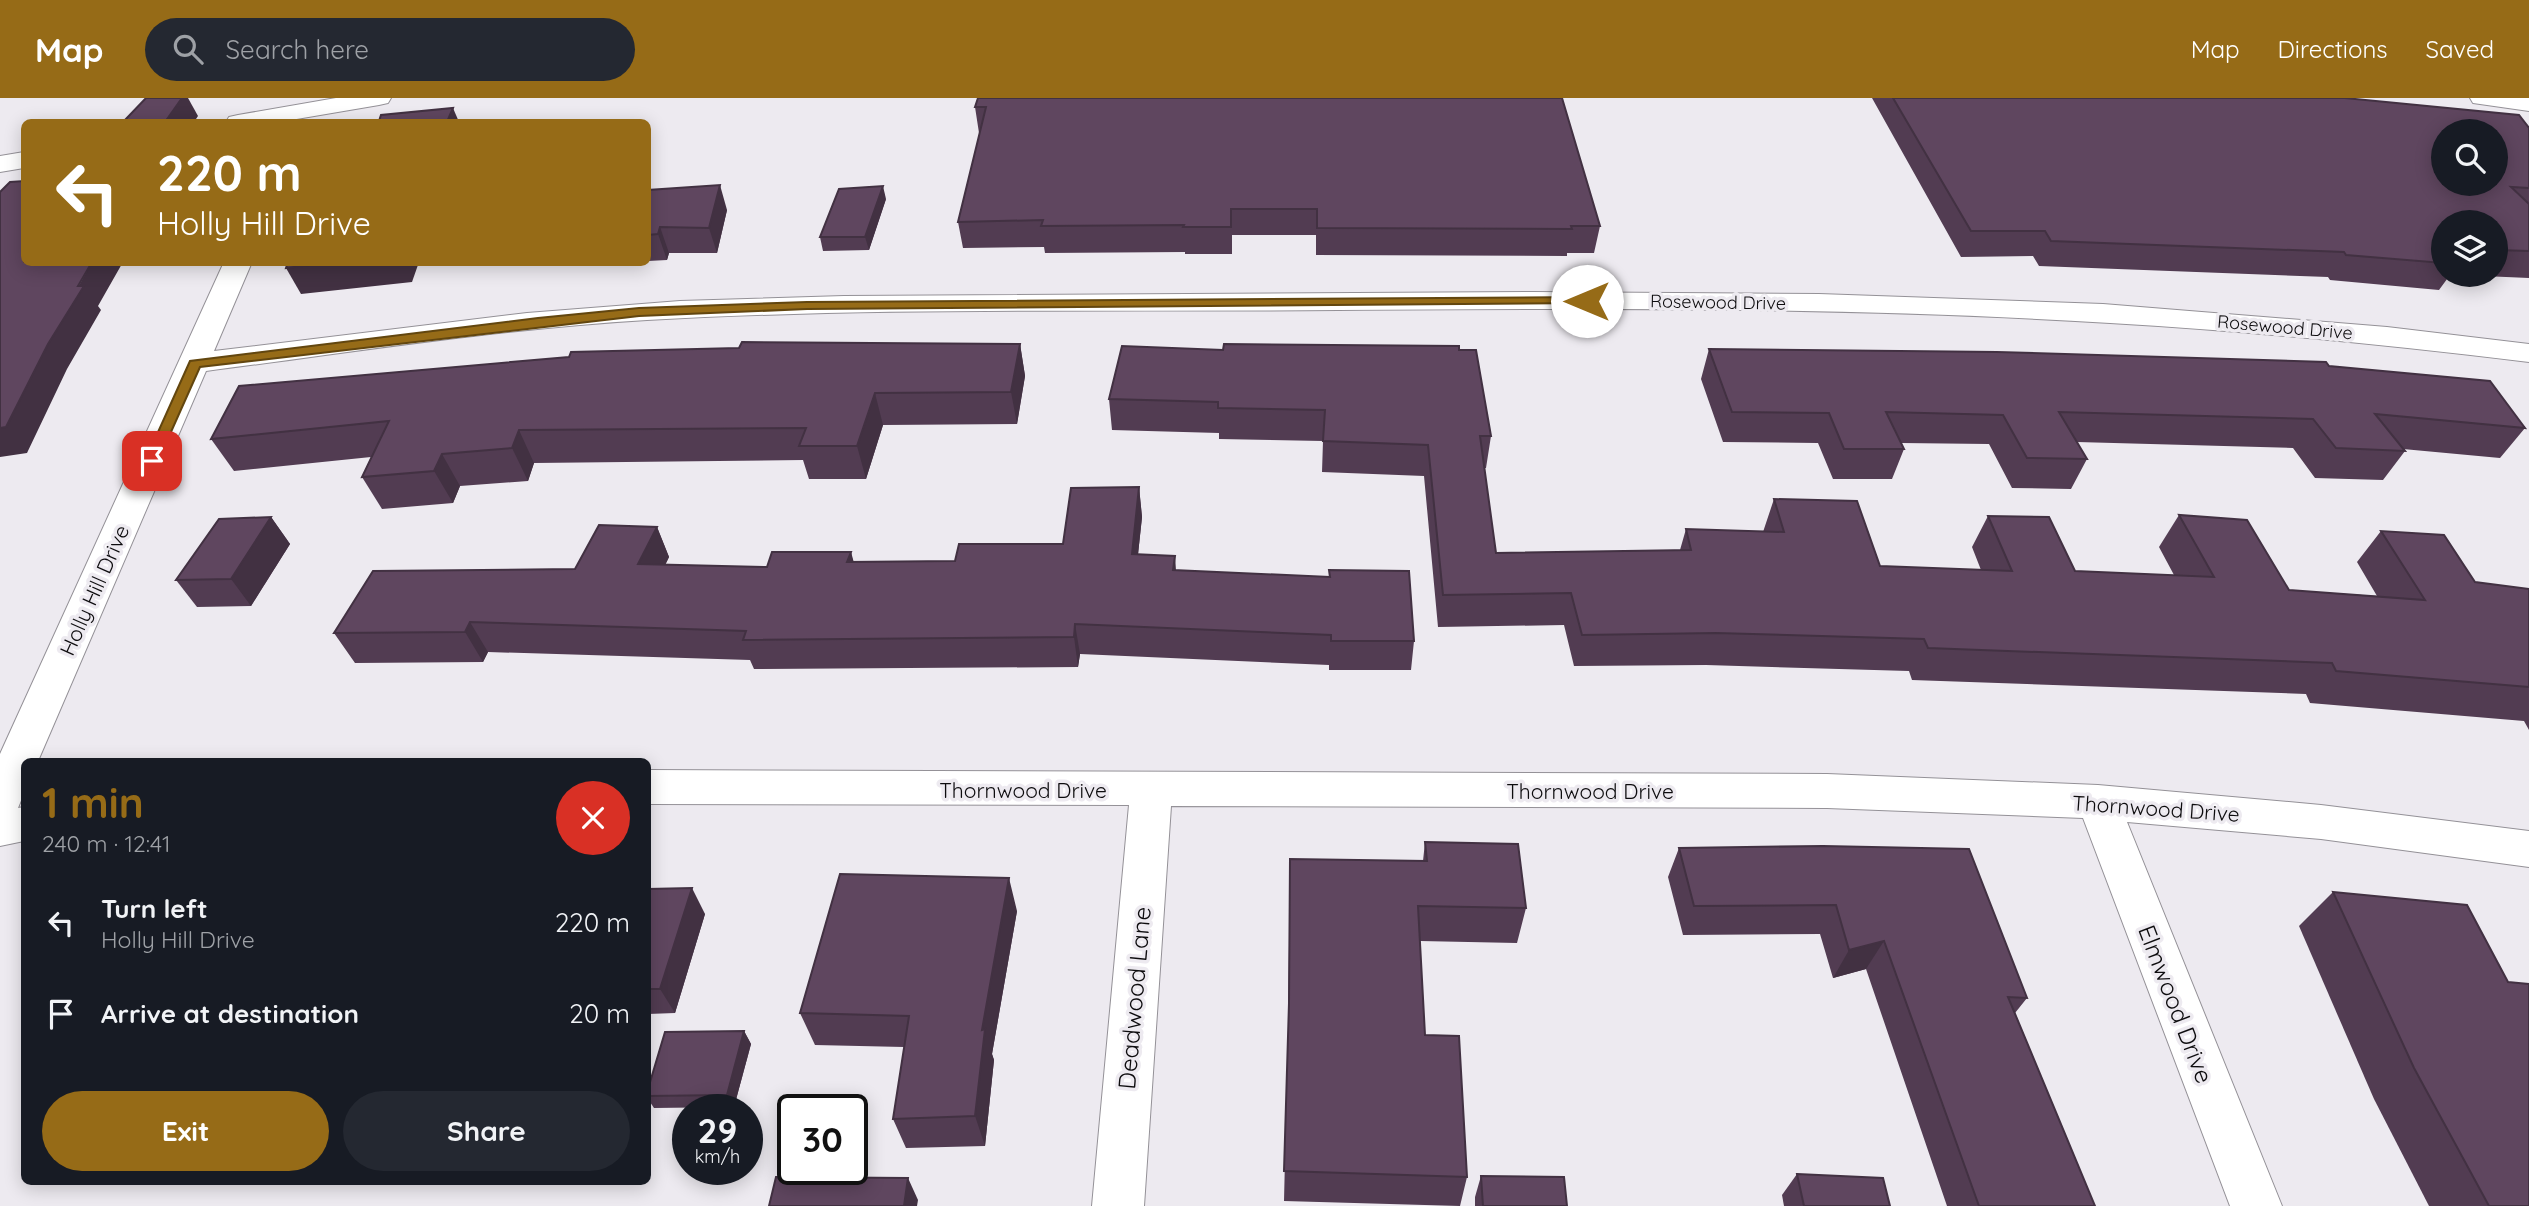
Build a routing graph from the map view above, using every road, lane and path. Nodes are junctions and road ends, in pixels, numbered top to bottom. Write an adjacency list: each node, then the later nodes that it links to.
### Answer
1 (379, 98): 4 (street)
2 (2482, 98): 3 (street)
3 (2529, 104)
4 (304, 110): 5 (street)
5 (254, 119)
6 (21, 160): 7 (street)
7 (0, 164)
8 (236, 266): 10 (street, Holly Hill Drive)
9 (2529, 352): 10 (street, Rosewood Drive)
10 (195, 363): 13 (street, Holly Hill Drive)
11 (651, 787): 12 (street, Thornwood Drive)
12 (1151, 791): 14 (street, Thornwood Drive); 18 (street, Deadwood Lane)
13 (0, 801)
14 (2098, 802): 17 (street, Thornwood Drive); 19 (street, Elmwood Drive)
15 (21, 824): 16 (street)
16 (0, 828)
17 (2529, 849)
18 (1118, 1206)
19 (2256, 1206)

